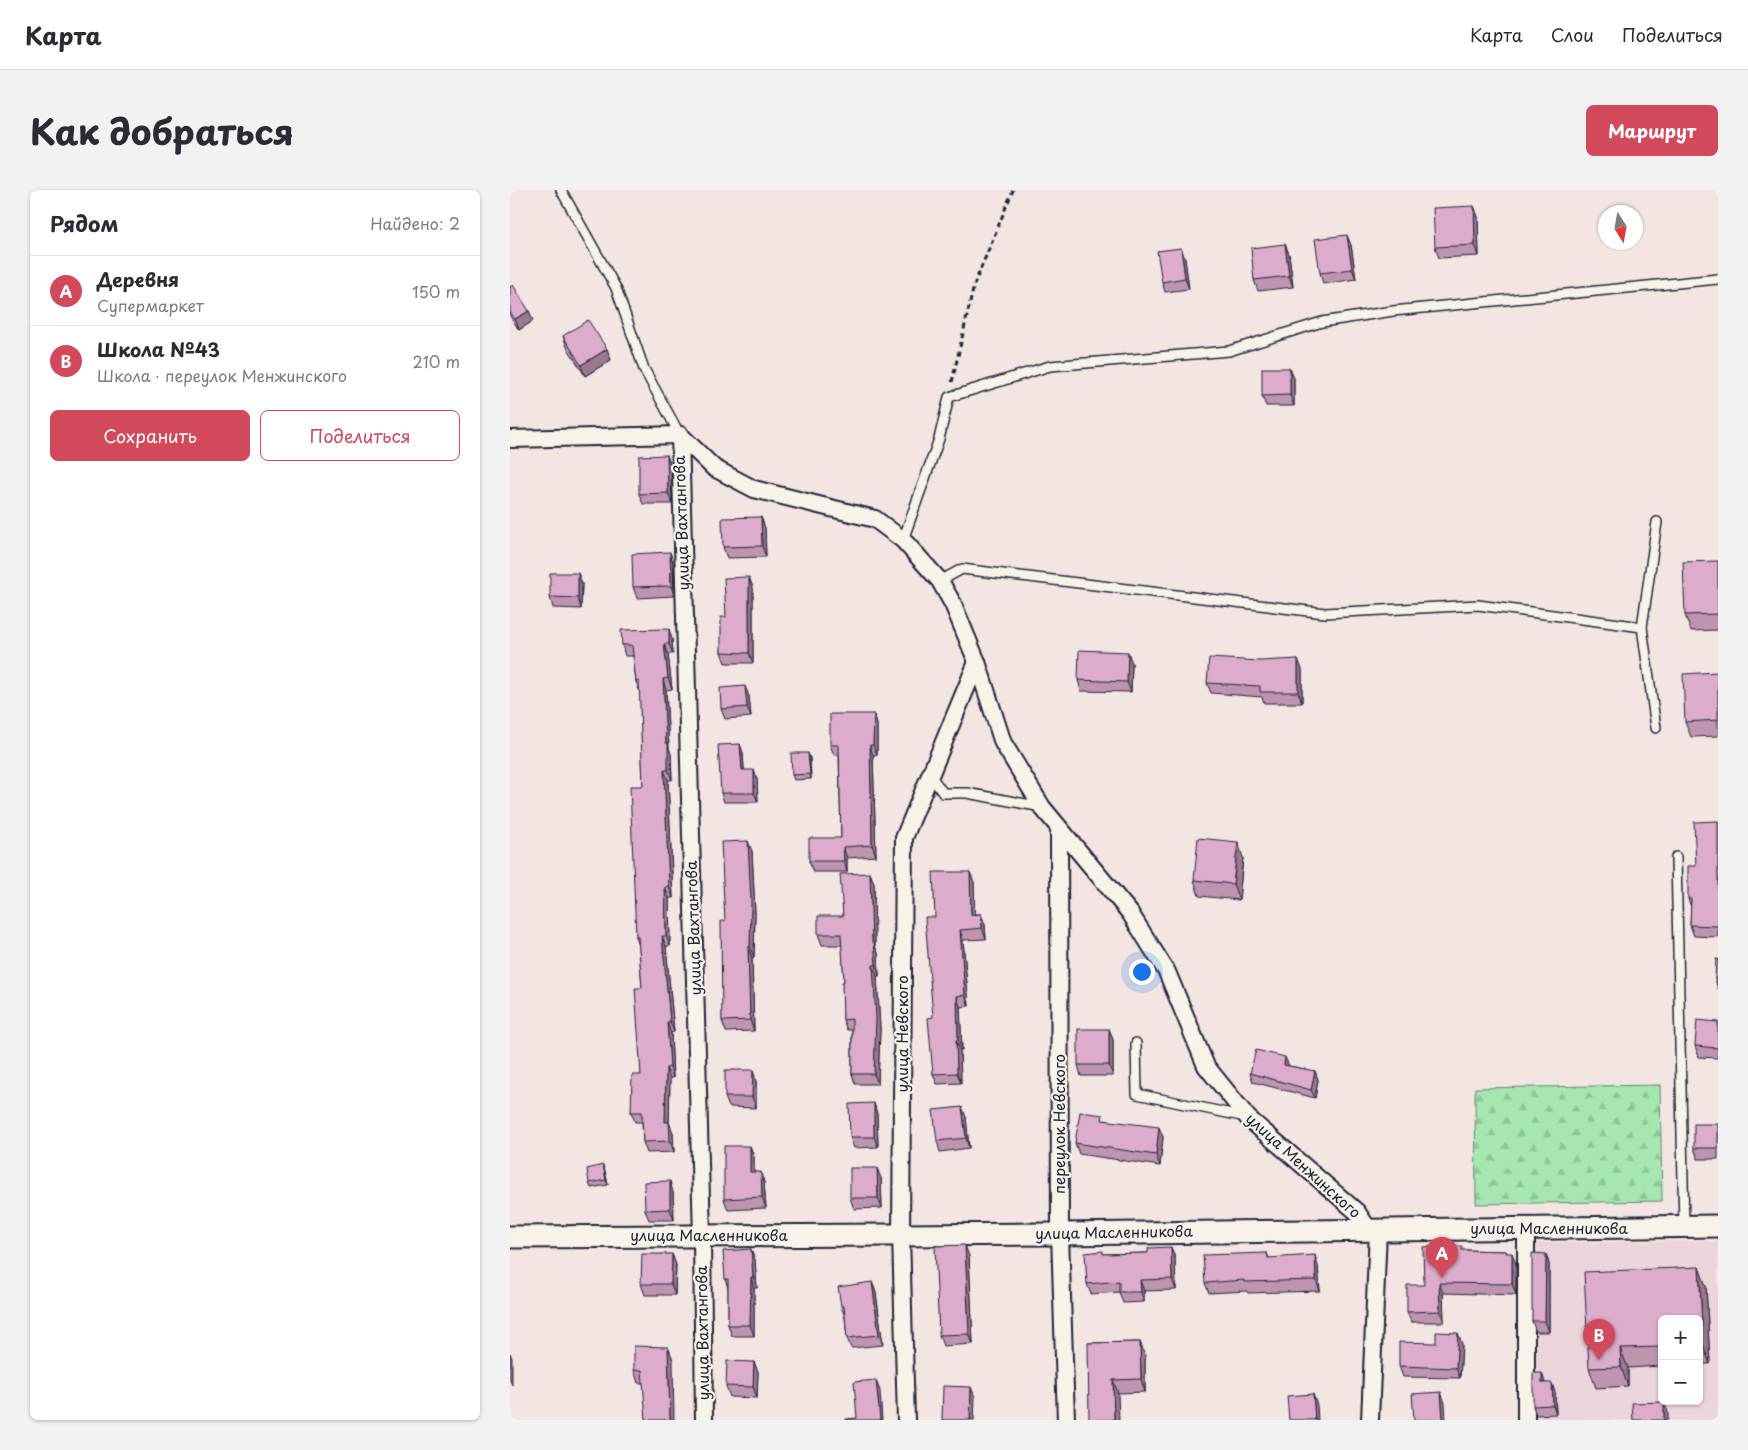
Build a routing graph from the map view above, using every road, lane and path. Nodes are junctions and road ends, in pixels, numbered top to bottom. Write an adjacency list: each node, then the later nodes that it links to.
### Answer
1 (561, 190): 5 (lane)
2 (1013, 190): 4 (path)
3 (1718, 279): 4 (lane)
4 (949, 397): 8 (lane)
5 (680, 436): 6 (street); 8 (street, улица Менжинского); 25 (street, улица Вахтангова)
6 (510, 438)
7 (1657, 522): 10 (lane)
8 (903, 540): 9 (street, улица Менжинского)
9 (940, 581): 10 (lane); 11 (street, улица Менжинского)
10 (1642, 627): 12 (lane)
11 (977, 662): 13 (street, улица Невского); 14 (street, улица Менжинского)
12 (1656, 728)
13 (930, 775): 14 (lane); 23 (street, улица Невского)
14 (1042, 807): 15 (street, улица Менжинского)
15 (1059, 829): 18 (street, улица Менжинского); 24 (street, переулок Невского)
16 (1676, 857): 20 (lane)
17 (1136, 1043): 18 (lane)
18 (1248, 1118): 22 (street, улица Менжинского)
19 (1718, 1226): 20 (street, улица Масленникова)
20 (1684, 1228): 21 (street, улица Масленникова)
21 (1526, 1229): 22 (street, улица Масленникова); 31 (street)
22 (1374, 1230): 24 (street, улица Масленникова); 30 (street)
23 (901, 1234): 24 (street, улица Масленникова); 25 (street, улица Масленникова); 28 (street, улица Невского)
24 (1060, 1234): 29 (street, переулок Невского)
25 (702, 1236): 26 (street, улица Масленникова); 27 (street, улица Вахтангова)
26 (510, 1237)
27 (704, 1420)
28 (906, 1420)
29 (1066, 1420)
30 (1370, 1420)
31 (1526, 1420)

